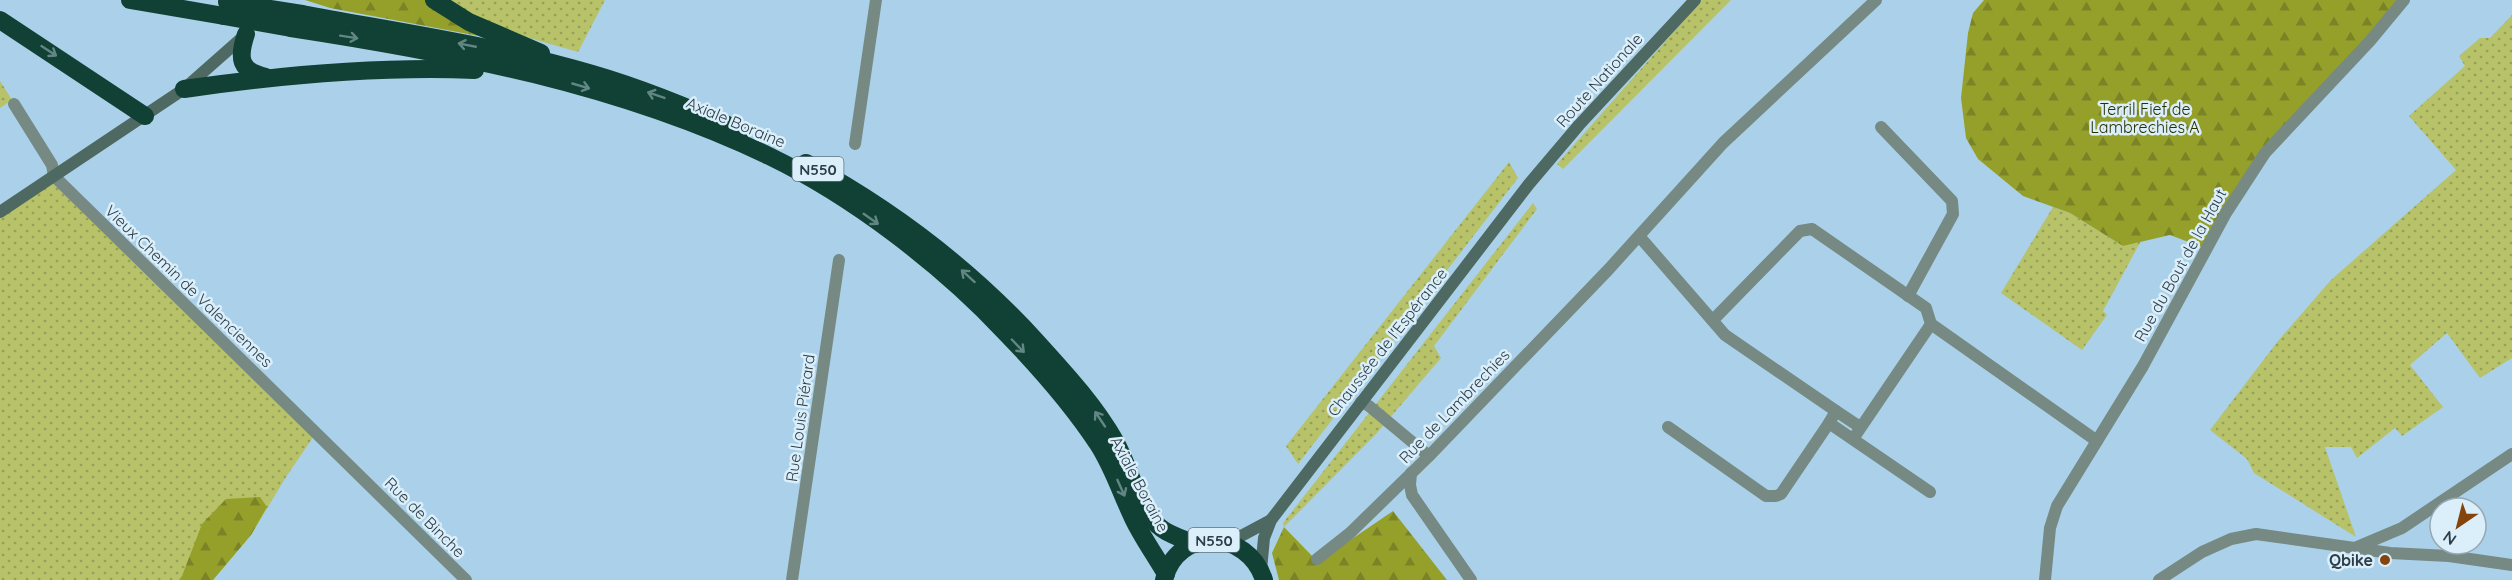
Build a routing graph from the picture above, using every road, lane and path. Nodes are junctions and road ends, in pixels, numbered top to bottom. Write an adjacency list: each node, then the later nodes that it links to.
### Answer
1 (130, 0): 8 (highway, N550)
2 (281, 0): 11 (main road)
3 (434, 0): 12 (highway)
4 (876, 0): 19 (street)
5 (1695, 0): 21 (main road, Route Nationale)
6 (1876, 0): 23 (street, Rue de Lambrechies)
7 (2404, 0): 34 (street, Rue du Bout de la Haut)
8 (223, 6): 10 (highway, N550, bridge)
9 (0, 20): 17 (highway, one-way to 17)
10 (297, 21): 12 (highway, Axiale Boraine / N550, one-way to 10); 14 (highway, Axiale Boraine / N550, one-way to 14)
11 (246, 34): 13 (highway); 15 (main road)
12 (590, 73): 42 (highway, Axiale Boraine / N550, one-way to 12)
13 (267, 77): 14 (highway); 15 (highway)
14 (549, 77): 47 (highway, Axiale Boraine / N550, one-way to 47)
15 (184, 89): 17 (main road)
16 (14, 104): 20 (street, Vieux Chemin de Valenciennes)
17 (145, 116): 20 (main road)
18 (1881, 127): 25 (street)
19 (855, 144)
20 (54, 176): 22 (main road); 38 (street, Vieux Chemin de Valenciennes)
21 (1529, 184): 28 (main road, Chaussée de l'Espérance)
22 (0, 212)
23 (1639, 236): 26 (street); 36 (street, Rue de Lambrechies)
24 (839, 260): 50 (street, Rue Louis Piérard)
25 (1908, 296): 26 (street); 27 (street)
26 (1713, 320): 29 (street)
27 (1931, 324): 32 (street); 34 (street)
28 (1361, 402): 36 (street); 40 (main road, Chaussée de l'Espérance)
29 (1836, 411): 30 (street); 32 (street)
30 (1828, 423): 31 (street); 33 (street)
31 (1668, 427)
32 (1860, 427): 33 (street)
33 (1853, 439): 39 (street)
34 (2097, 441): 51 (street, Rue du Bout de la Haut)
35 (2512, 454): 43 (street)
36 (1429, 456): 37 (street, Rue de Lambrechies)
37 (1412, 473): 44 (street, Rue de Lambrechies); 48 (street)
38 (362, 477): 49 (street, Rue de Binche)
39 (1930, 492)
40 (1271, 520): 41 (main road); 46 (main road)
41 (1218, 540): 42 (highway, N550); 46 (highway, N550)
42 (1195, 544): 47 (highway, N550)
43 (2355, 547): 45 (street); 52 (street)
44 (1317, 559)
45 (2512, 565)
46 (1262, 575)
47 (1165, 577)
48 (1467, 578)
49 (466, 580)
50 (792, 580)
51 (2045, 580)
52 (2158, 580)

